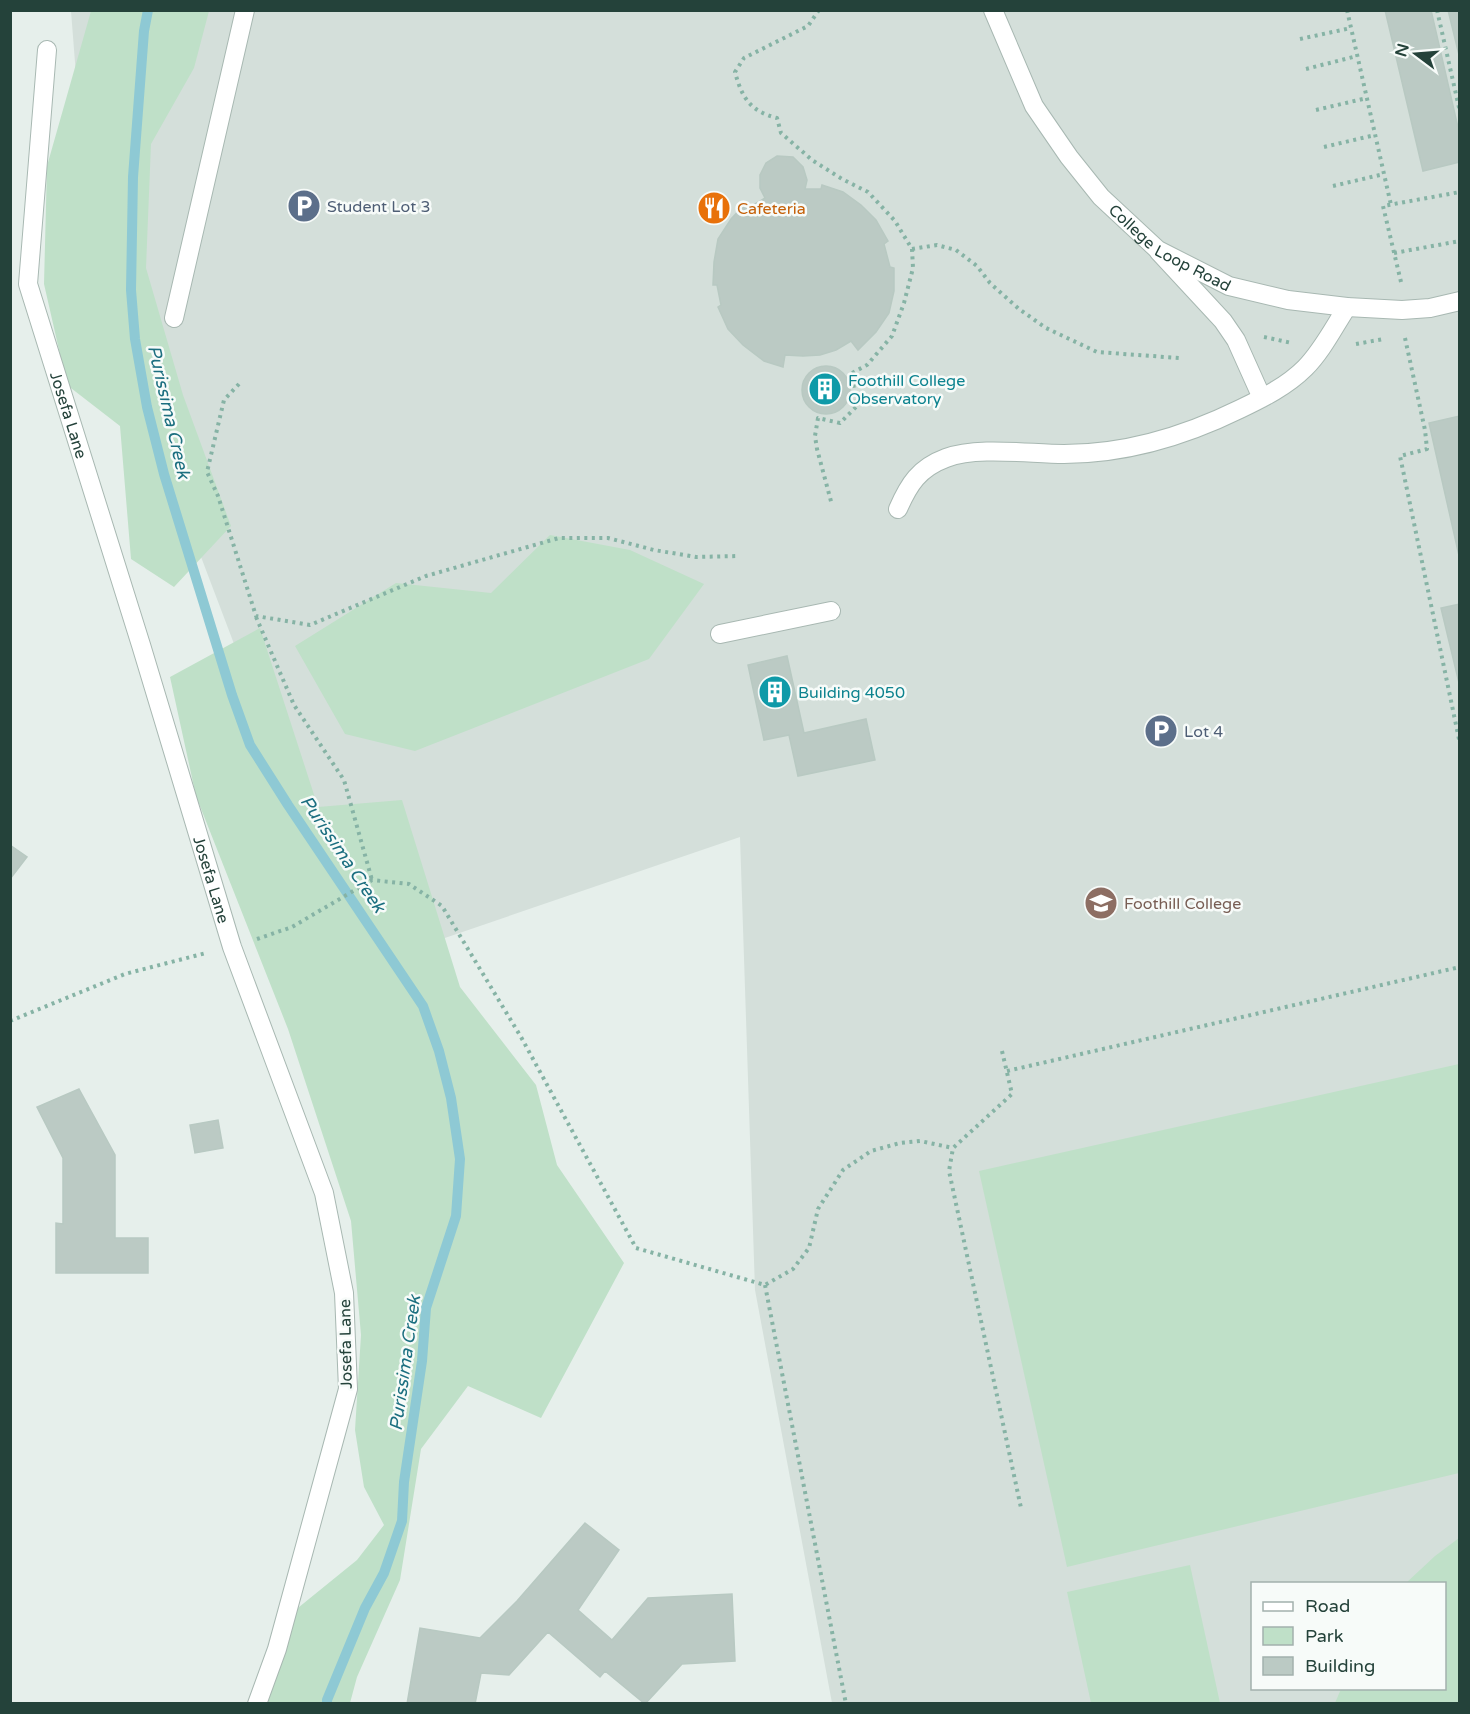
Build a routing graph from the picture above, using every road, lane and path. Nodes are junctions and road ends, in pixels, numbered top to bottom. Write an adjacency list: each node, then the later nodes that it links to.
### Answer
1 (245, 10): 27 (street)
2 (819, 10): 21 (path)
3 (993, 10): 22 (street, College Loop Road)
4 (1347, 10): 6 (path)
5 (1437, 10): 13 (path)
6 (1351, 28): 7 (path); 9 (path)
7 (1300, 39)
8 (47, 50): 44 (street, Josefa Lane)
9 (1357, 56): 10 (path); 11 (path)
10 (1306, 69)
11 (1367, 98): 12 (path); 14 (path)
12 (1316, 110)
13 (1460, 112)
14 (1375, 135): 15 (path); 16 (path)
15 (1324, 147)
16 (1384, 174): 17 (path); 19 (path)
17 (1332, 186)
18 (1460, 192): 19 (path)
19 (1391, 205): 23 (path)
20 (1460, 241): 23 (path)
21 (912, 249): 33 (path); 36 (path)
22 (1158, 250): 26 (street, College Loop Road); 35 (street)
23 (1394, 253): 24 (path)
24 (1401, 286)
25 (1460, 301): 26 (street, College Loop Road)
26 (1347, 308): 35 (street)
27 (174, 318)
28 (1254, 335): 30 (path)
29 (1393, 337): 31 (path)
30 (1297, 344)
31 (1346, 346)
32 (1406, 347): 42 (path)
33 (1179, 358)
34 (239, 384): 40 (path)
35 (1262, 398): 37 (street)
36 (832, 505)
37 (898, 509)
38 (738, 556): 40 (path)
39 (831, 612): 41 (street)
40 (256, 616): 43 (path)
41 (720, 634)
42 (1460, 744)
43 (372, 880): 44 (path); 50 (path)
44 (232, 946): 46 (path); 52 (street, Josefa Lane)
45 (1460, 967): 48 (path)
46 (10, 1021)
47 (1002, 1051): 48 (path)
48 (1007, 1071): 49 (path)
49 (953, 1148): 50 (path); 51 (path)
50 (765, 1285): 53 (path)
51 (1021, 1508)
52 (257, 1704)
53 (846, 1704)

